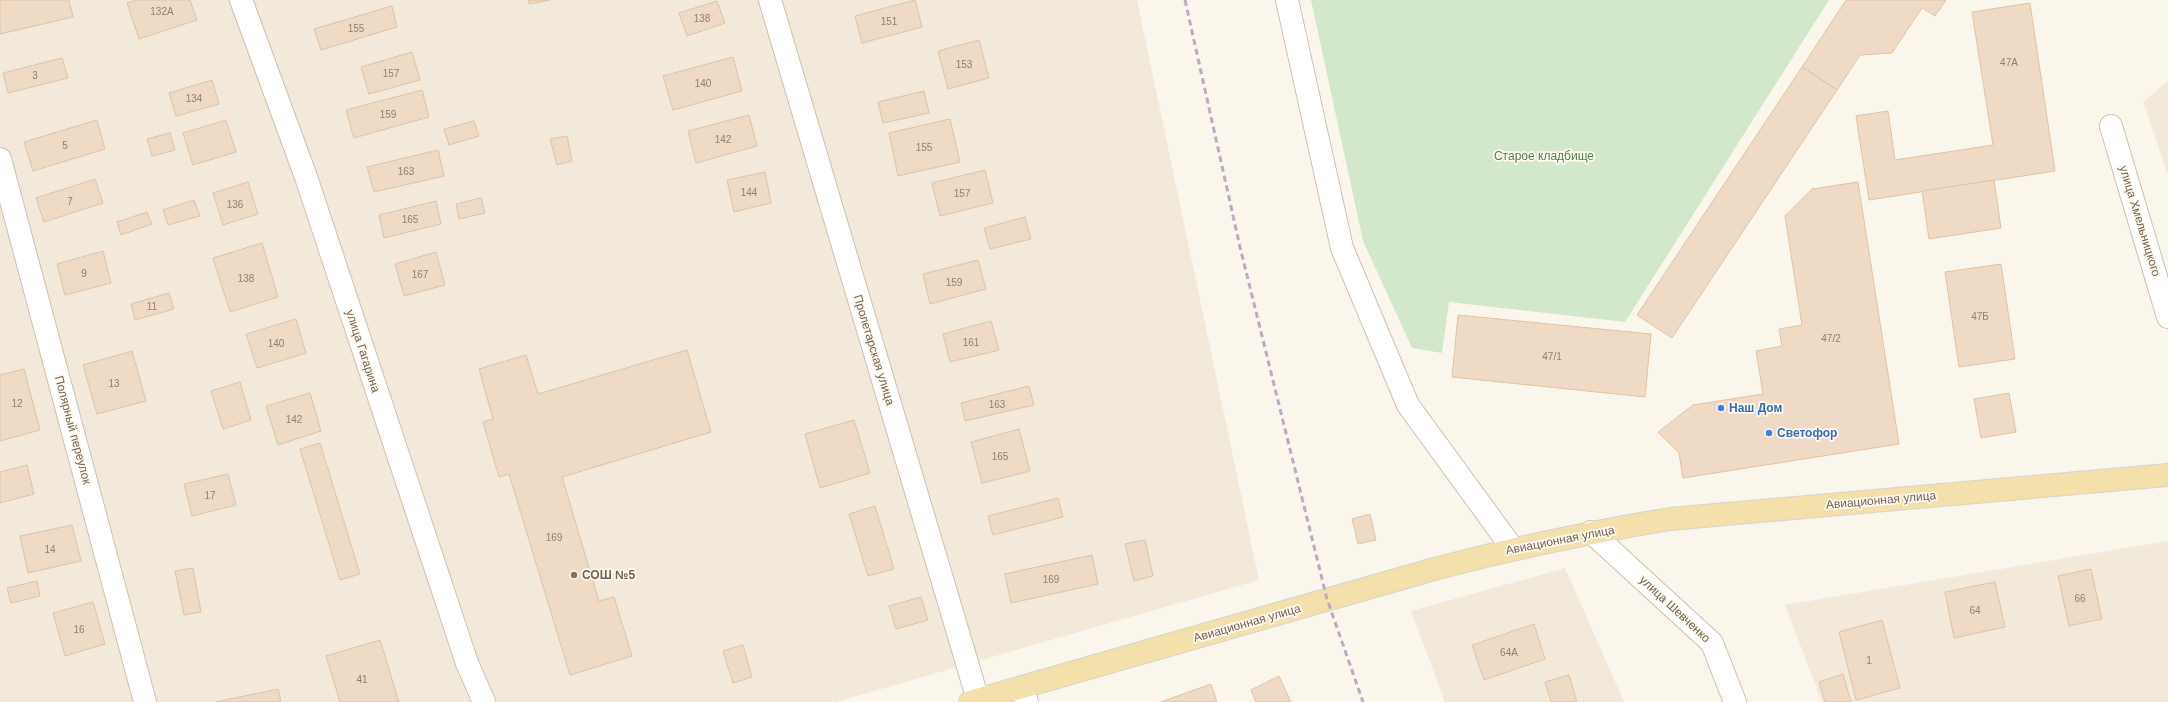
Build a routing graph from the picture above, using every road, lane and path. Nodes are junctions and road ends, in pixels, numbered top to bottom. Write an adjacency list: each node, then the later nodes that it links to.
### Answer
1 (241, 0): 13 (street, улица Гагарина)
2 (770, 0): 11 (street, Пролетарская улица)
3 (1287, 0): 9 (street)
4 (2112, 126): 6 (street, улица Хмельницкого)
5 (0, 159): 12 (street, Полярный переулок)
6 (2168, 317)
7 (2168, 475): 8 (main road, Авиационная улица)
8 (1591, 532): 9 (main road, Авиационная улица); 14 (street, улица Шевченко)
9 (1513, 548): 10 (main road, Авиационная улица)
10 (1023, 695): 11 (main road, Авиационная улица)
11 (974, 701)
12 (145, 702)
13 (484, 702)
14 (1735, 702)

